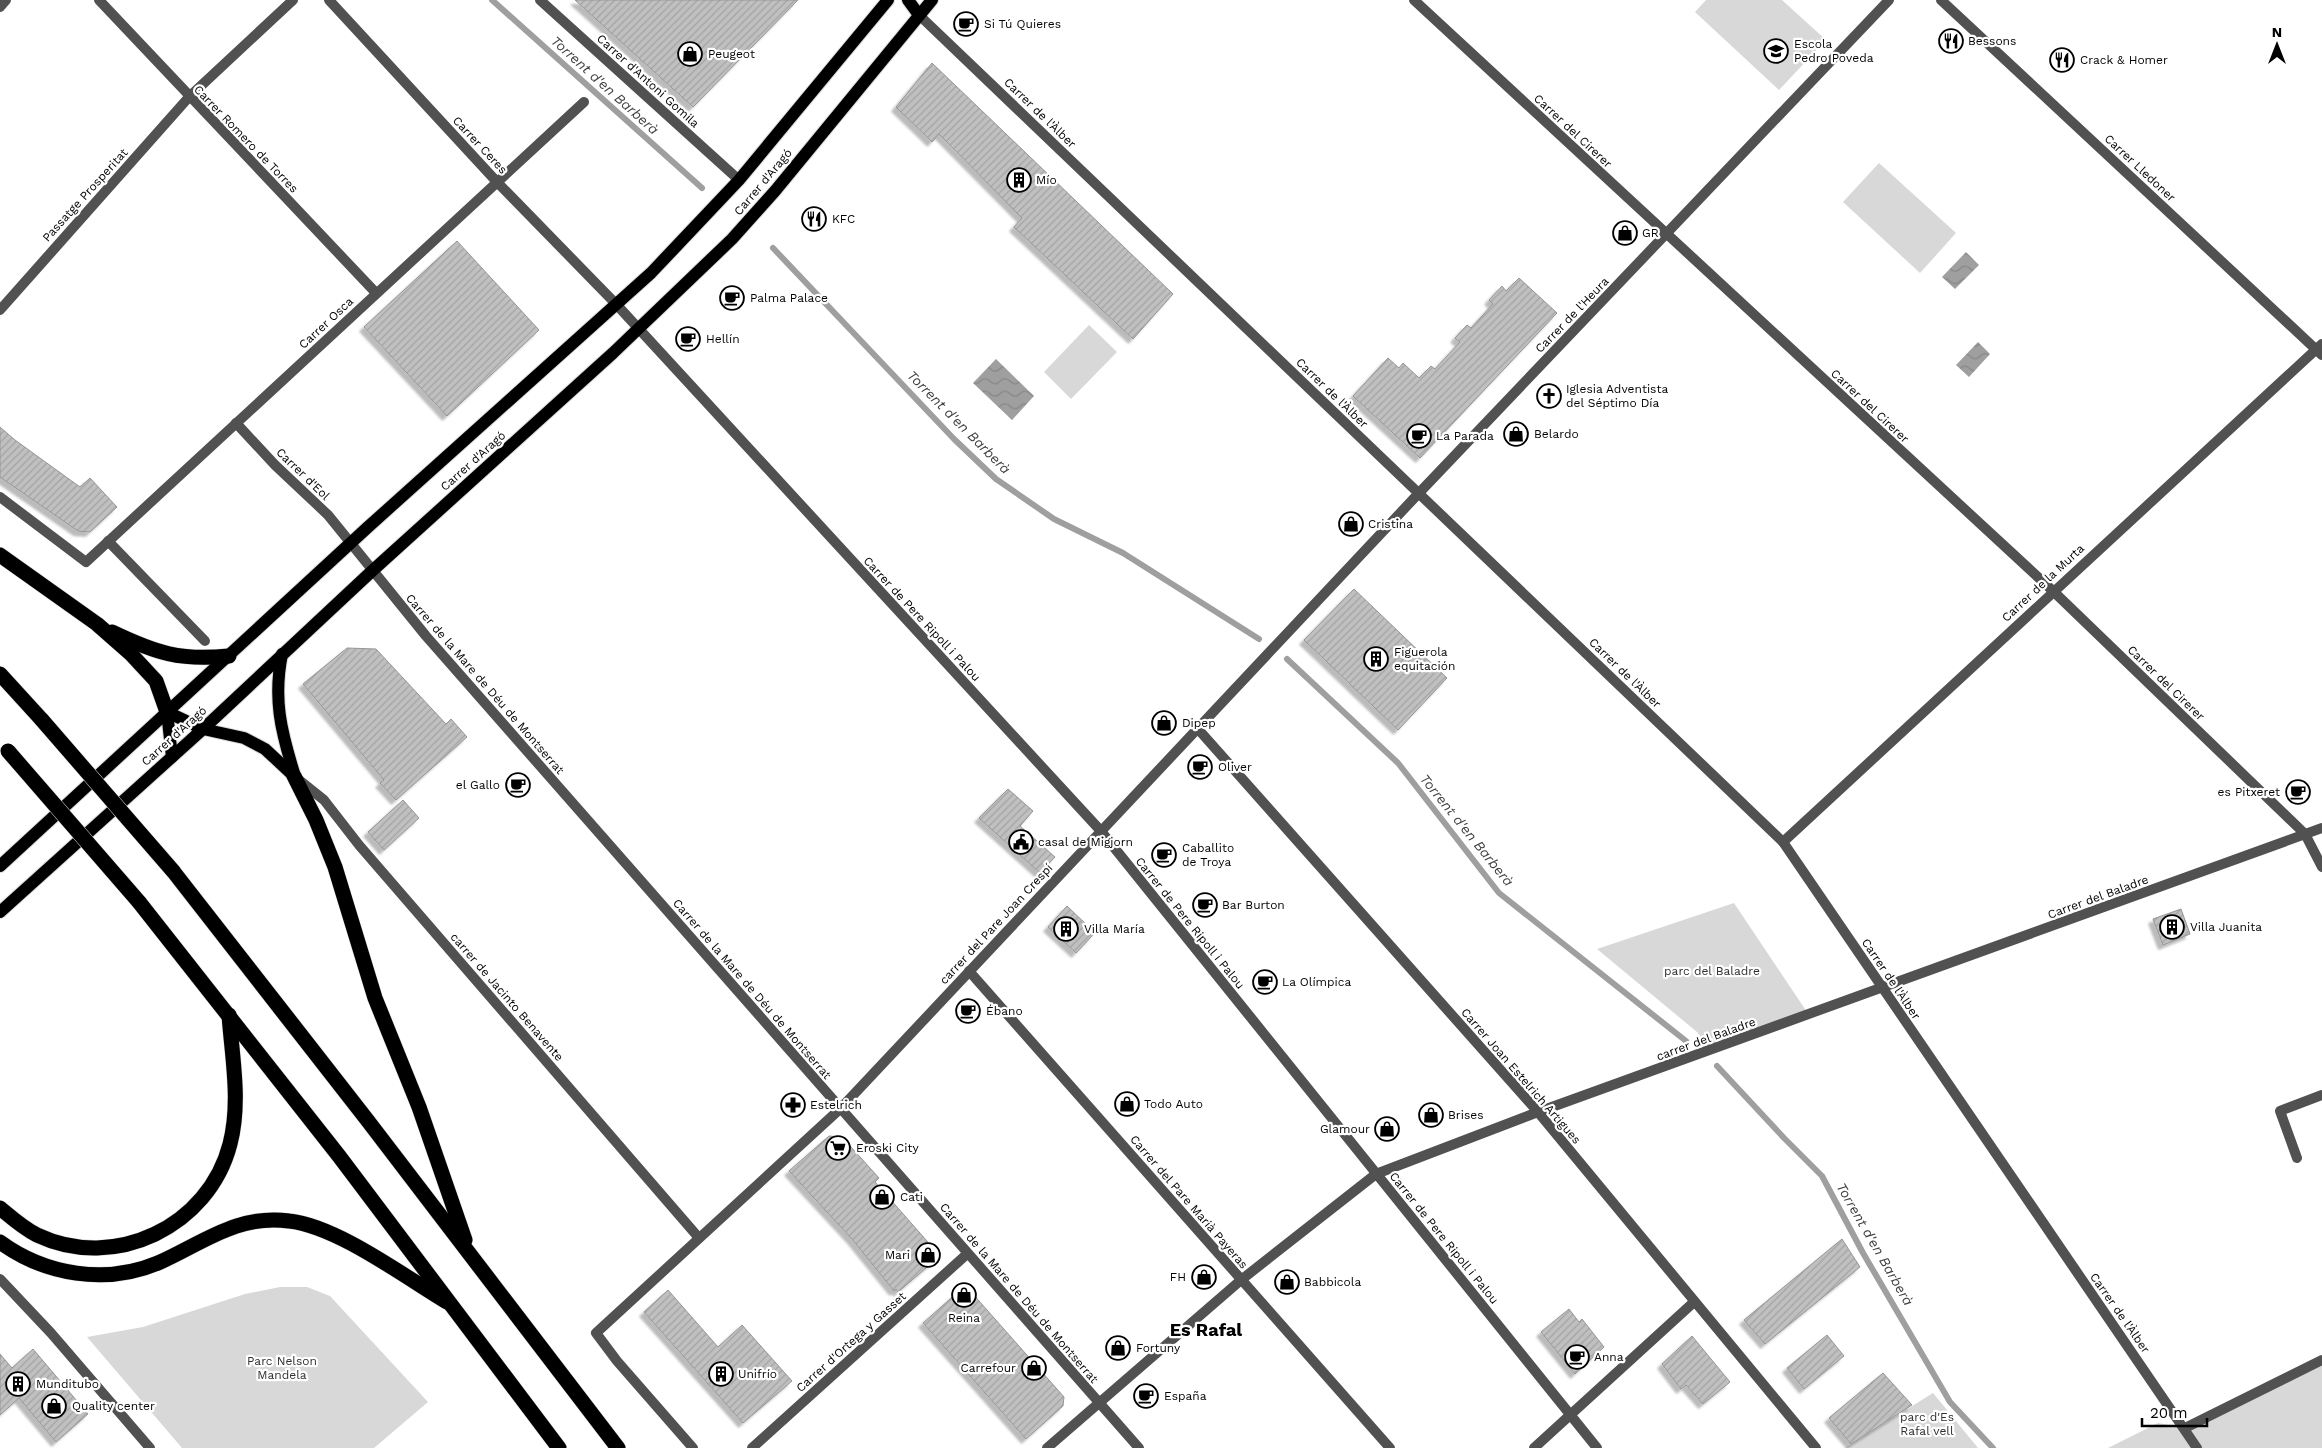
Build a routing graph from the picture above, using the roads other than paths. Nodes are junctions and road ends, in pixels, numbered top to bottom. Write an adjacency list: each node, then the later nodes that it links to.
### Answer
1 (6, 0): 12 (street)
2 (99, 0): 14 (street, Carrer Romero de Torres)
3 (293, 0): 14 (street, Passatge Prosperitat)
4 (329, 0): 17 (street, Carrer Ceres)
5 (540, 0): 16 (street, Carrer d'Antoni Gomila)
6 (888, 0): 16 (main road, Carrer d'Aragó)
7 (908, 0): 13 (main road)
8 (932, 0): 13 (main road, Carrer d'Aragó)
9 (1414, 0): 18 (street, Carrer del Cirerer)
10 (1889, 0): 18 (street, Carrer de l'Heura)
11 (1942, 0): 23 (street, Carrer Lledoner)
12 (0, 7)
13 (919, 15): 22 (main road, Carrer d'Aragó); 25 (street, Carrer de l'Àlber)
14 (189, 97): 19 (street, Carrer Romero de Torres); 21 (street, Passatge Prosperitat)
15 (584, 102): 17 (street, Carrer Osca)
16 (739, 180): 20 (main road, Carrer d'Aragó)
17 (497, 182): 19 (street, Carrer Osca); 20 (street, Carrer Ceres)
18 (1665, 234): 25 (street, Carrer de l'Heura); 31 (street, Carrer del Cirerer)
19 (376, 293): 24 (street, Carrer Osca)
20 (616, 304): 22 (street, Carrer de Pere Ripoll i Palou); 28 (main road, Carrer d'Aragó)
21 (0, 310)
22 (639, 329): 30 (main road, Carrer d'Aragó); 45 (street, Carrer de Pere Ripoll i Palou)
23 (2320, 349): 31 (street, Carrer de la Murta)
24 (236, 423): 27 (street, Carrer Osca); 28 (street, Carrer d'Eol)
25 (1419, 493): 34 (street, Carrer de l'Heura); 47 (street, Carrer de l'Àlber)
26 (0, 497): 27 (street, Carrer Osca)
27 (108, 541): 33 (street)
28 (350, 543): 30 (street, Carrer de la Mare de Déu de Montserrat); 36 (main road, Carrer d'Aragó)
29 (0, 554): 32 (highway)
30 (372, 571): 35 (main road, Carrer d'Aragó); 55 (street, Carrer de la Mare de Déu de Montserrat)
31 (2052, 591): 46 (street, Carrer del Cirerer); 47 (street, Carrer de la Murta)
32 (98, 624): 36 (highway); 38 (highway)
33 (205, 642)
34 (1274, 648): 40 (street, carrer del Pare Joan Crespí)
35 (282, 654): 39 (main road, Carrer d'Aragó); 43 (main road)
36 (229, 656): 38 (main road, Carrer d'Aragó)
37 (0, 674): 62 (highway, bridge)
38 (168, 712): 39 (main road); 42 (main road); 48 (main road, Carrer d'Aragó)
39 (203, 729): 42 (main road, Carrer d'Aragó); 43 (main road)
40 (1198, 729): 45 (street, carrer del Pare Joan Crespí); 56 (street, Carrer Joan Estelrich Artigues)
41 (4, 746): 53 (highway, bridge)
42 (172, 756): 50 (main road, Carrer d'Aragó)
43 (294, 776): 60 (street, carrer de Jacinto Benavente); 62 (highway)
44 (2322, 828): 46 (street, Carrer del Baladre)
45 (1100, 830): 51 (street, carrer del Pare Joan Crespí); 58 (street, Carrer de Pere Ripoll i Palou)
46 (2305, 834): 49 (street, Carrer del Cirerer); 52 (street, Carrer del Baladre)
47 (1783, 842): 52 (street, Carrer de l'Àlber)
48 (0, 866)
49 (2322, 867)
50 (0, 912)
51 (969, 971): 55 (street, carrer del Pare Joan Crespí); 65 (street, Carrer del Pare Marià Payeras)
52 (1882, 988): 56 (street, carrer del Baladre); 71 (street, Carrer de l'Àlber)
53 (229, 1015): 59 (highway); 67 (highway)
54 (2322, 1094): 57 (street)
55 (841, 1108): 60 (street); 63 (street, Carrer de la Mare de Déu de Montserrat)
56 (1538, 1112): 58 (street, carrer del Baladre); 66 (street, Carrer Joan Estelrich Artigues)
57 (2297, 1158)
58 (1376, 1174): 65 (street, carrer del Baladre); 70 (street, Carrer de Pere Ripoll i Palou)
59 (0, 1208)
60 (699, 1238): 75 (street)
61 (0, 1242): 67 (highway)
62 (470, 1253): 74 (highway)
63 (967, 1254): 69 (street, Carrer de la Mare de Déu de Montserrat); 76 (street, Carrer d'Ortega y Gasset)
64 (0, 1279): 72 (street)
65 (1241, 1280): 69 (street, carrer del Baladre); 79 (street, Carrer del Pare Marià Payeras)
66 (1694, 1302): 70 (street); 82 (street, Carrer Joan Estelrich Artigues)
67 (452, 1306): 73 (highway)
68 (2322, 1360): 71 (street)
69 (1098, 1402): 77 (street, carrer del Baladre); 78 (street, Carrer de la Mare de Déu de Montserrat)
70 (1571, 1415): 80 (street); 81 (street, Carrer de Pere Ripoll i Palou)
71 (2184, 1428): 83 (street, Carrer de l'Àlber)
72 (150, 1448)
73 (558, 1448)
74 (618, 1448)
75 (693, 1448)
76 (752, 1448)
77 (1046, 1448)
78 (1139, 1448)
79 (1390, 1448)
80 (1534, 1448)
81 (1596, 1448)
82 (1816, 1448)
83 (2197, 1448)

